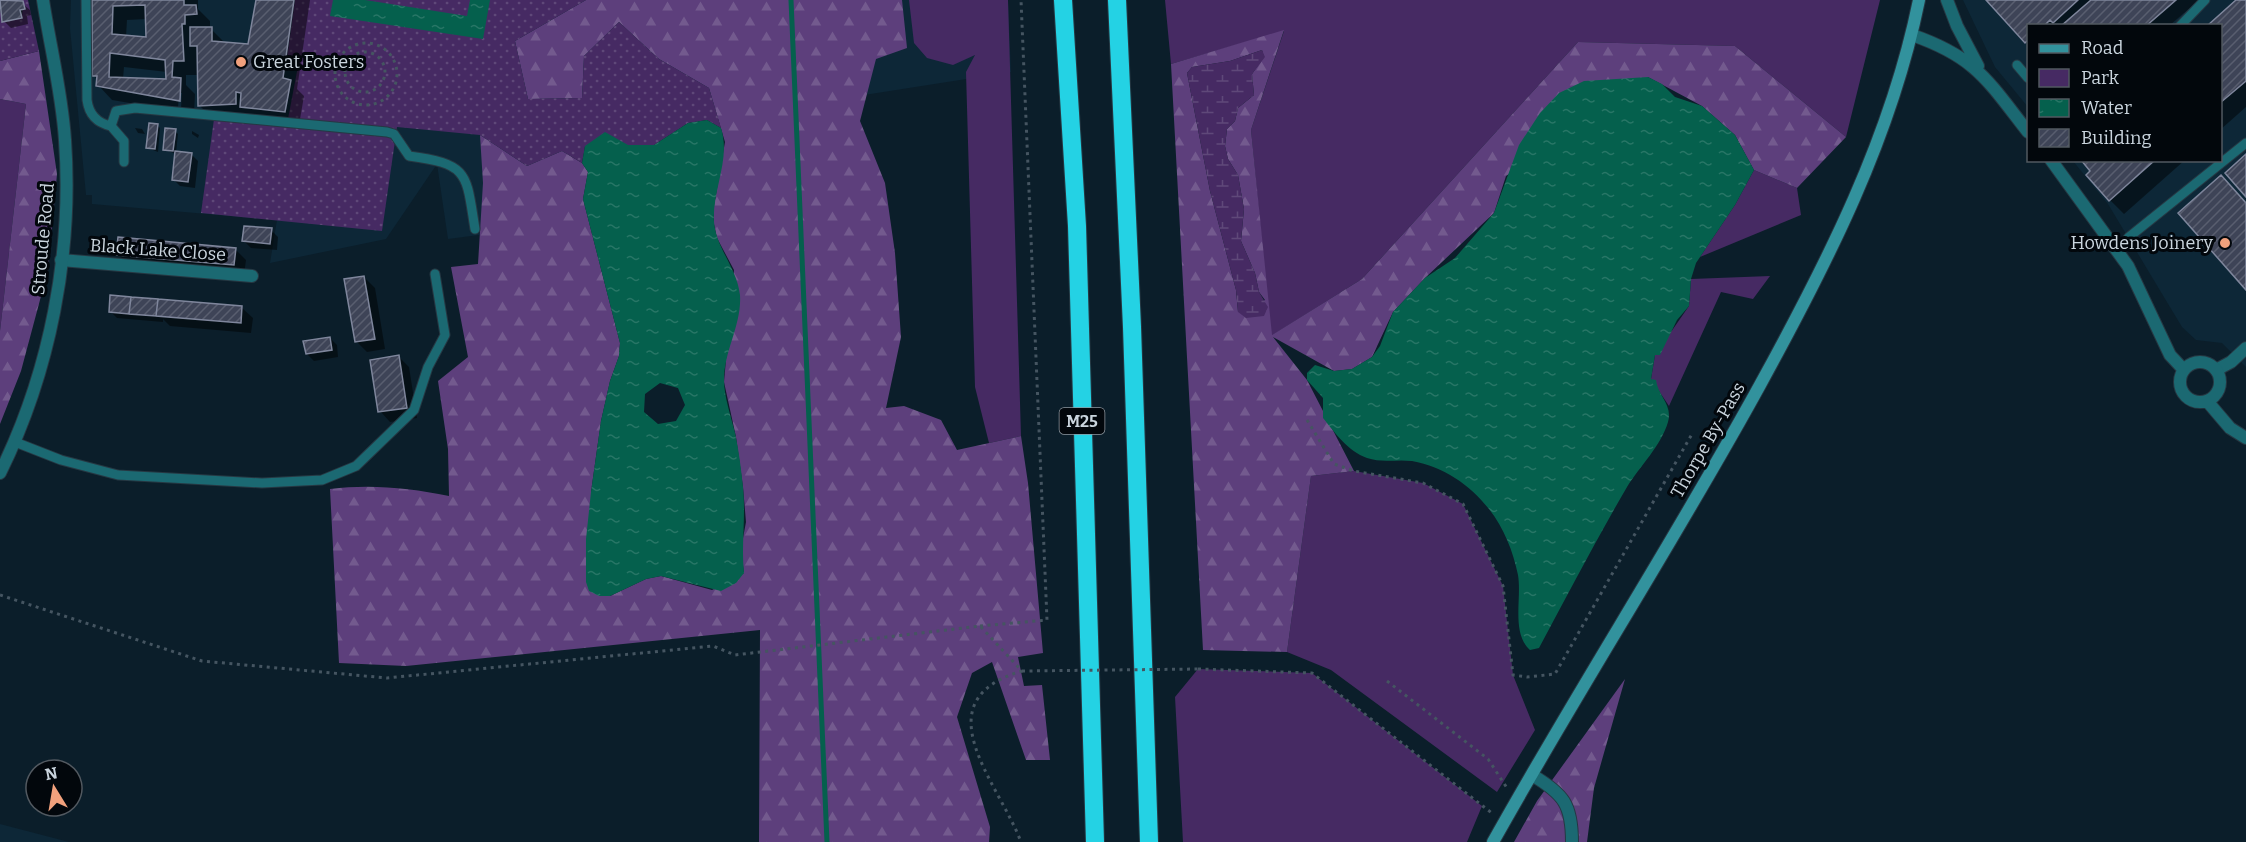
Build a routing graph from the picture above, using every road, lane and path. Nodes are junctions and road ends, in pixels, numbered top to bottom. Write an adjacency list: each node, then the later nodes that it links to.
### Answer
1 (43, 0): 23 (street, Stroude Road)
2 (86, 0): 16 (lane)
3 (1021, 0): 36 (path)
4 (1063, 0): 43 (highway, M25)
5 (1117, 0): 44 (highway)
6 (1919, 0): 10 (main road, Thorpe By-Pass)
7 (1947, 0): 12 (street)
8 (2205, 0): 9 (lane)
9 (2182, 24)
10 (1912, 35): 12 (street); 39 (main road, Thorpe By-Pass)
11 (2018, 65): 13 (lane)
12 (1981, 72): 17 (street)
13 (2027, 77)
14 (362, 92): 14 (path)
15 (361, 105): 15 (path)
16 (111, 126): 19 (lane); 21 (lane)
17 (2027, 131)
18 (2246, 143): 22 (lane)
19 (124, 162)
20 (2052, 162): 22 (street)
21 (475, 229)
22 (2118, 250): 27 (street)
23 (61, 260): 25 (street, Black Lake Close); 33 (street, Stroude Road)
24 (435, 274): 33 (lane)
25 (252, 276)
26 (2246, 348): 28 (street)
27 (2184, 370): 28 (street); 29 (street)
28 (2216, 370): 29 (street)
29 (2207, 401): 32 (street)
30 (1306, 420): 31 (path)
31 (1692, 434)
32 (2246, 438)
33 (15, 442): 34 (street, Stroude Road)
34 (0, 473)
35 (0, 595): 36 (path)
36 (981, 626): 37 (path)
37 (1022, 671): 41 (path, bridge); 42 (path)
38 (1387, 681): 40 (path)
39 (1533, 775): 40 (main road, Thorpe By-Pass); 46 (street)
40 (1517, 802): 41 (main road, Thorpe By-Pass)
41 (1504, 823): 45 (main road, Thorpe By-Pass)
42 (1021, 842)
43 (1095, 842)
44 (1149, 842)
45 (1493, 842)
46 (1572, 842)

